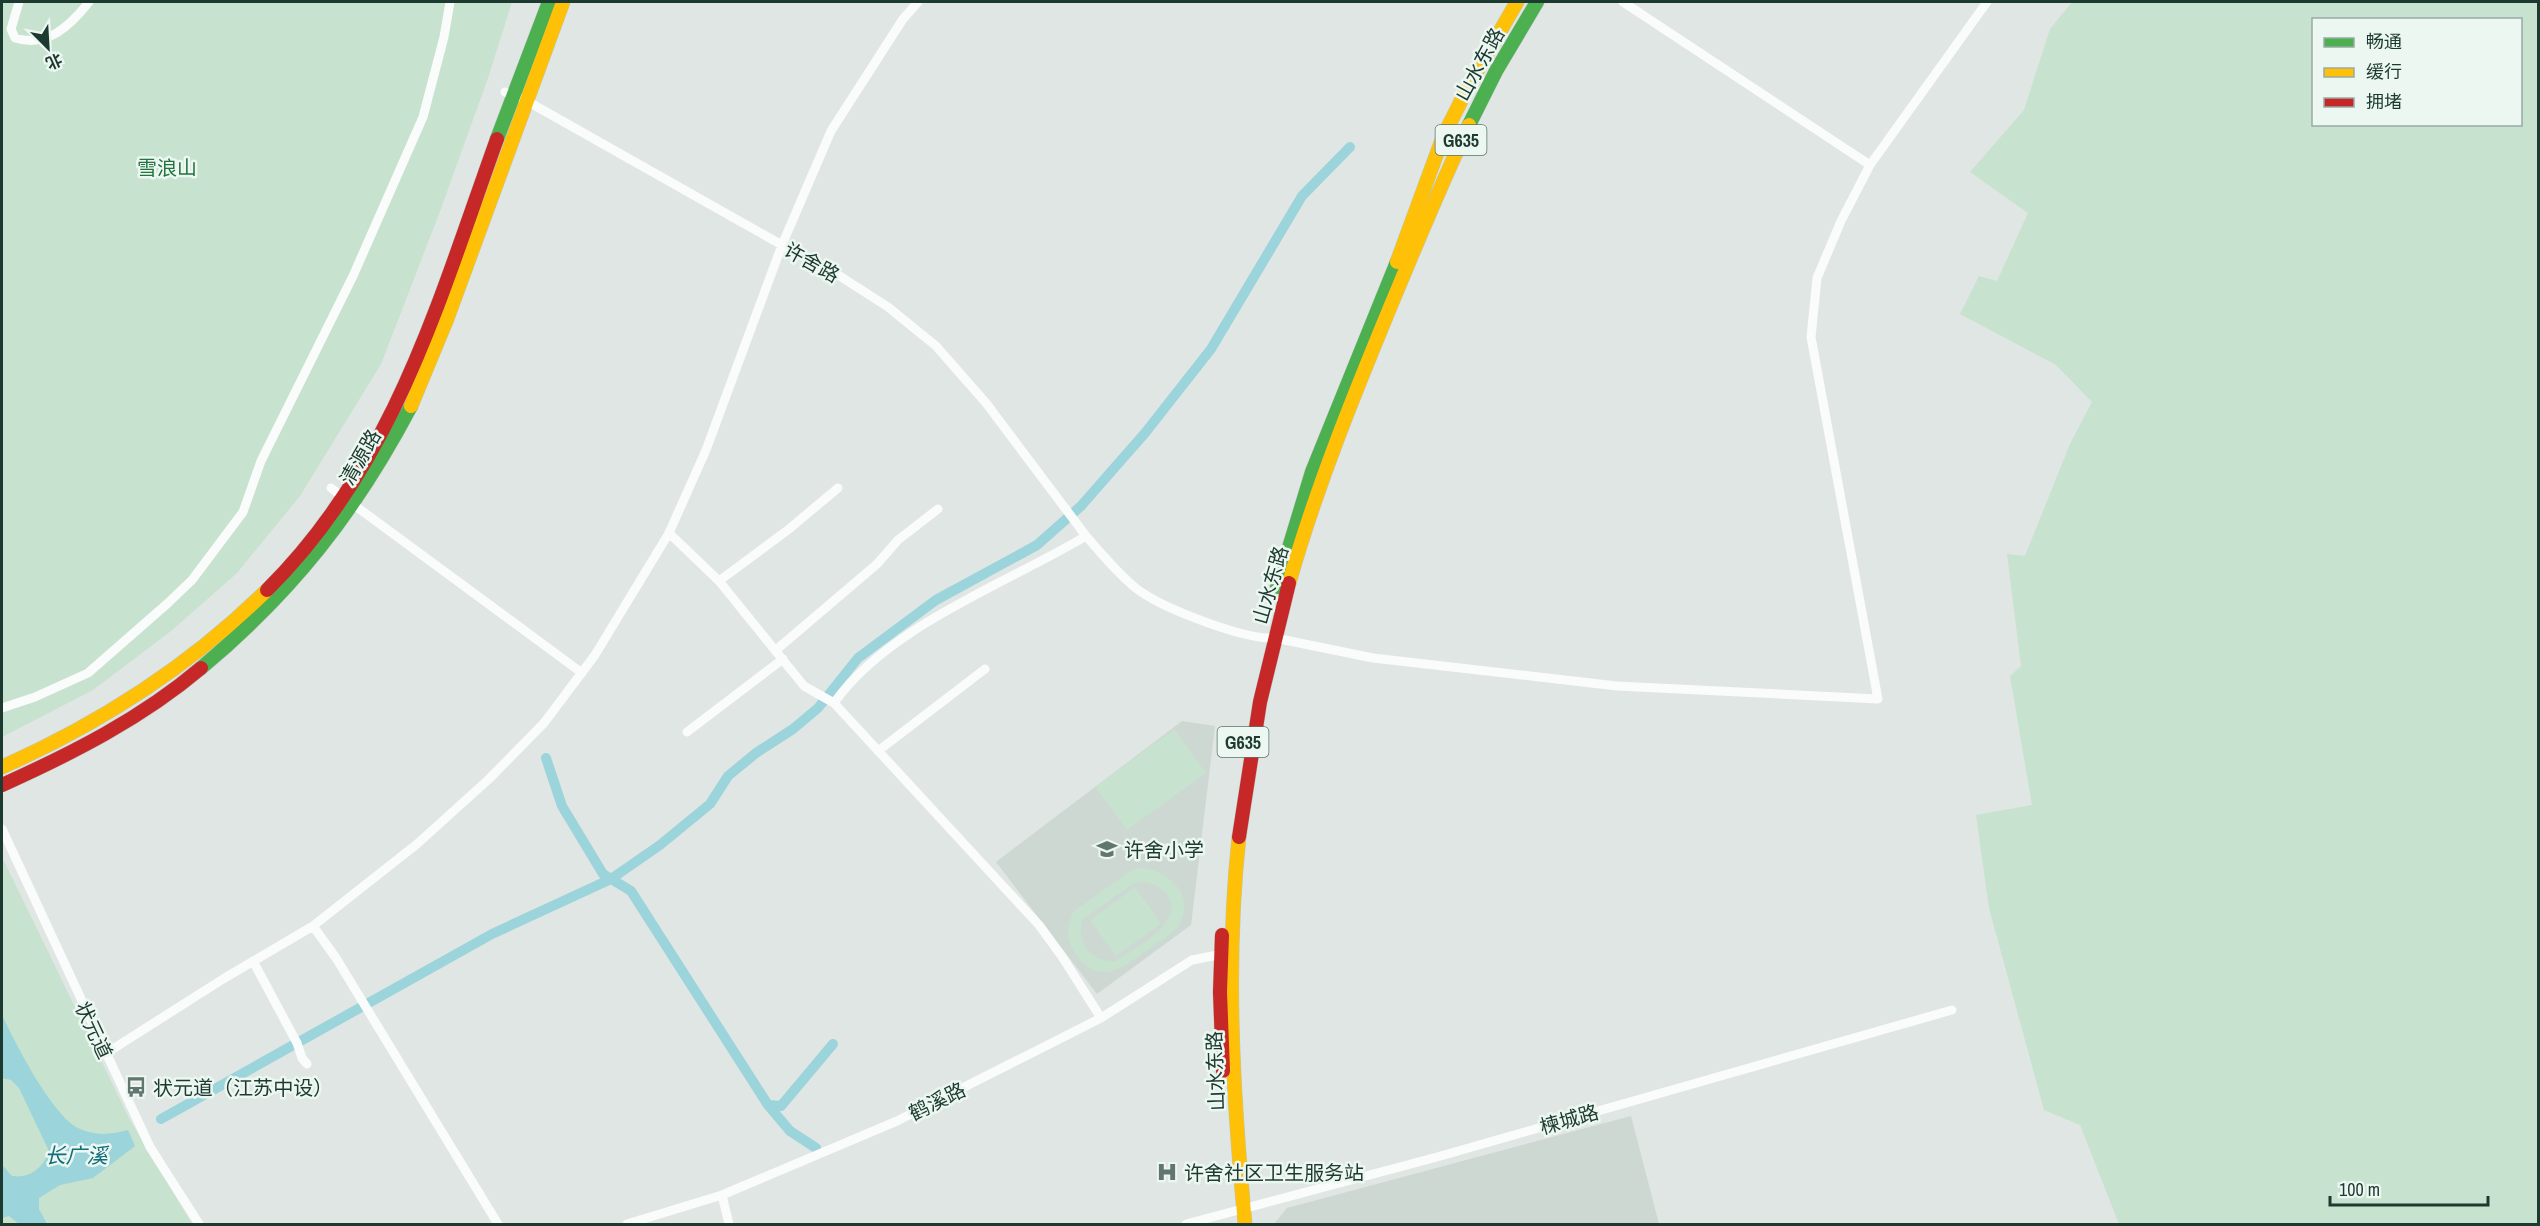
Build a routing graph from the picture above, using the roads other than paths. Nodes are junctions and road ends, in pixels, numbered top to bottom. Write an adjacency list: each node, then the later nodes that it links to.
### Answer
1 (19, 2): 2 (street)
2 (89, 2)
3 (450, 2): 28 (street)
4 (549, 2): 11 (main road, 清源路)
5 (563, 2): 12 (main road, 清源路)
6 (918, 2): 14 (street)
7 (1517, 2): 22 (main road, 山水东路 / G635)
8 (1537, 2): 22 (main road, 山水东路 / G635)
9 (1623, 2): 13 (street)
10 (1987, 2): 13 (street)
11 (508, 93): 12 (street, 许舍路); 17 (main road, 清源路)
12 (525, 100): 14 (street, 许舍路); 17 (main road, 清源路)
13 (1870, 165): 22 (street, 许舍路)
14 (782, 245): 19 (street); 20 (street, 许舍路)
15 (331, 488): 17 (street)
16 (838, 488): 21 (street)
17 (350, 500): 26 (street); 31 (main road, 清源路); 32 (main road, 清源路)
18 (938, 509): 23 (street)
19 (669, 532): 21 (street); 26 (street)
20 (1084, 533): 22 (street, 许舍路); 27 (street)
21 (719, 581): 23 (street)
22 (1269, 638): 35 (main road, 山水东路 / G635)
23 (776, 650): 24 (street)
24 (783, 659): 27 (street); 29 (street)
25 (984, 669): 30 (street)
26 (582, 673): 34 (street)
27 (834, 703): 30 (street)
28 (2, 708)
29 (687, 732)
30 (878, 751): 38 (street)
31 (2, 767)
32 (2, 785)
33 (2, 829): 39 (street, 状元道)
34 (313, 926): 36 (street); 44 (street)
35 (1227, 955): 38 (street, 鹤溪路); 42 (main road, 山水东路 / G635)
36 (253, 962): 39 (street); 40 (street)
37 (1952, 1010): 42 (street, 楝城路)
38 (1101, 1018): 41 (street, 鹤溪路)
39 (105, 1054): 43 (street, 状元道)
40 (307, 1064)
41 (722, 1195): 45 (street, 鹤溪路); 46 (street)
42 (1238, 1215): 47 (street, 楝城路); 48 (main road, 山水东路 / G635)
43 (199, 1224)
44 (498, 1224)
45 (627, 1224)
46 (729, 1224)
47 (1186, 1224)
48 (1245, 1224)

